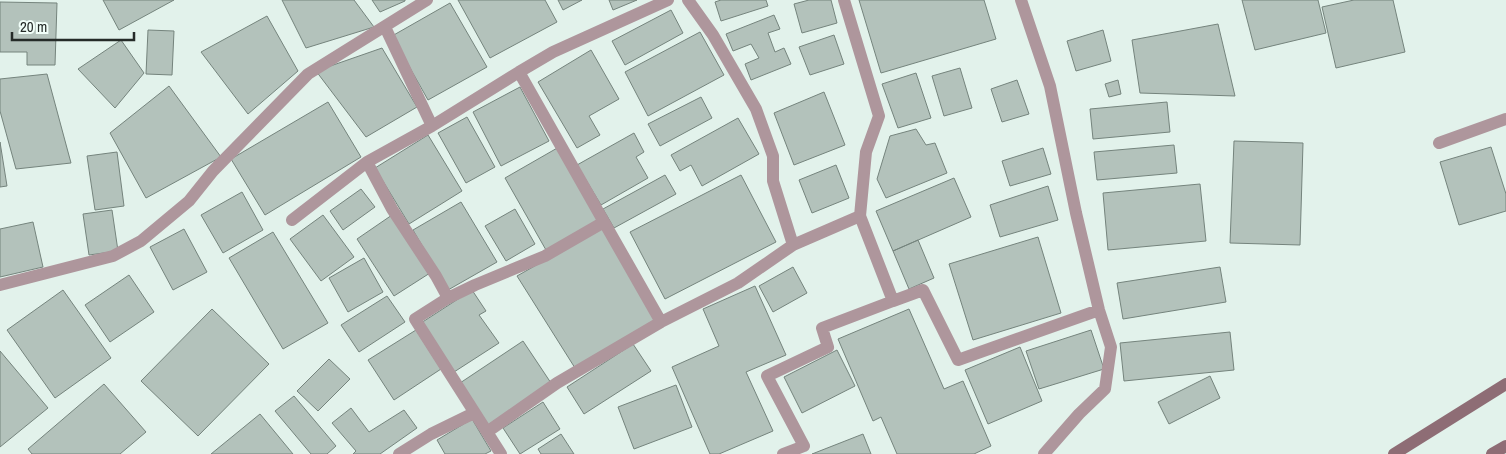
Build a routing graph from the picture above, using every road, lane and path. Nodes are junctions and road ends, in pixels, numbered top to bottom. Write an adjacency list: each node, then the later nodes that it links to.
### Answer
1 (427, 0): 6 (street)
2 (668, 0): 7 (street)
3 (688, 0): 15 (street)
4 (844, 0): 12 (street)
5 (1021, 0): 19 (street)
6 (385, 27): 9 (street); 16 (street)
7 (519, 72): 9 (street); 14 (street)
8 (1506, 119): 10 (street)
9 (432, 126): 11 (street)
10 (1439, 143)
11 (367, 162): 13 (street); 17 (street)
12 (860, 216): 15 (street); 18 (street)
13 (292, 220)
14 (604, 222): 17 (street); 20 (street)
15 (793, 245): 20 (street)
16 (0, 285)
17 (448, 298): 22 (street)
18 (893, 301): 19 (street); 27 (street)
19 (1099, 310): 28 (street)
20 (661, 322): 23 (street)
21 (1506, 384): 29 (street)
22 (474, 413): 23 (street); 25 (street)
23 (487, 432): 26 (street)
24 (1506, 446): 30 (street)
25 (399, 454)
26 (501, 454)
27 (783, 454)
28 (1044, 454)
29 (1394, 454)
30 (1492, 454)

